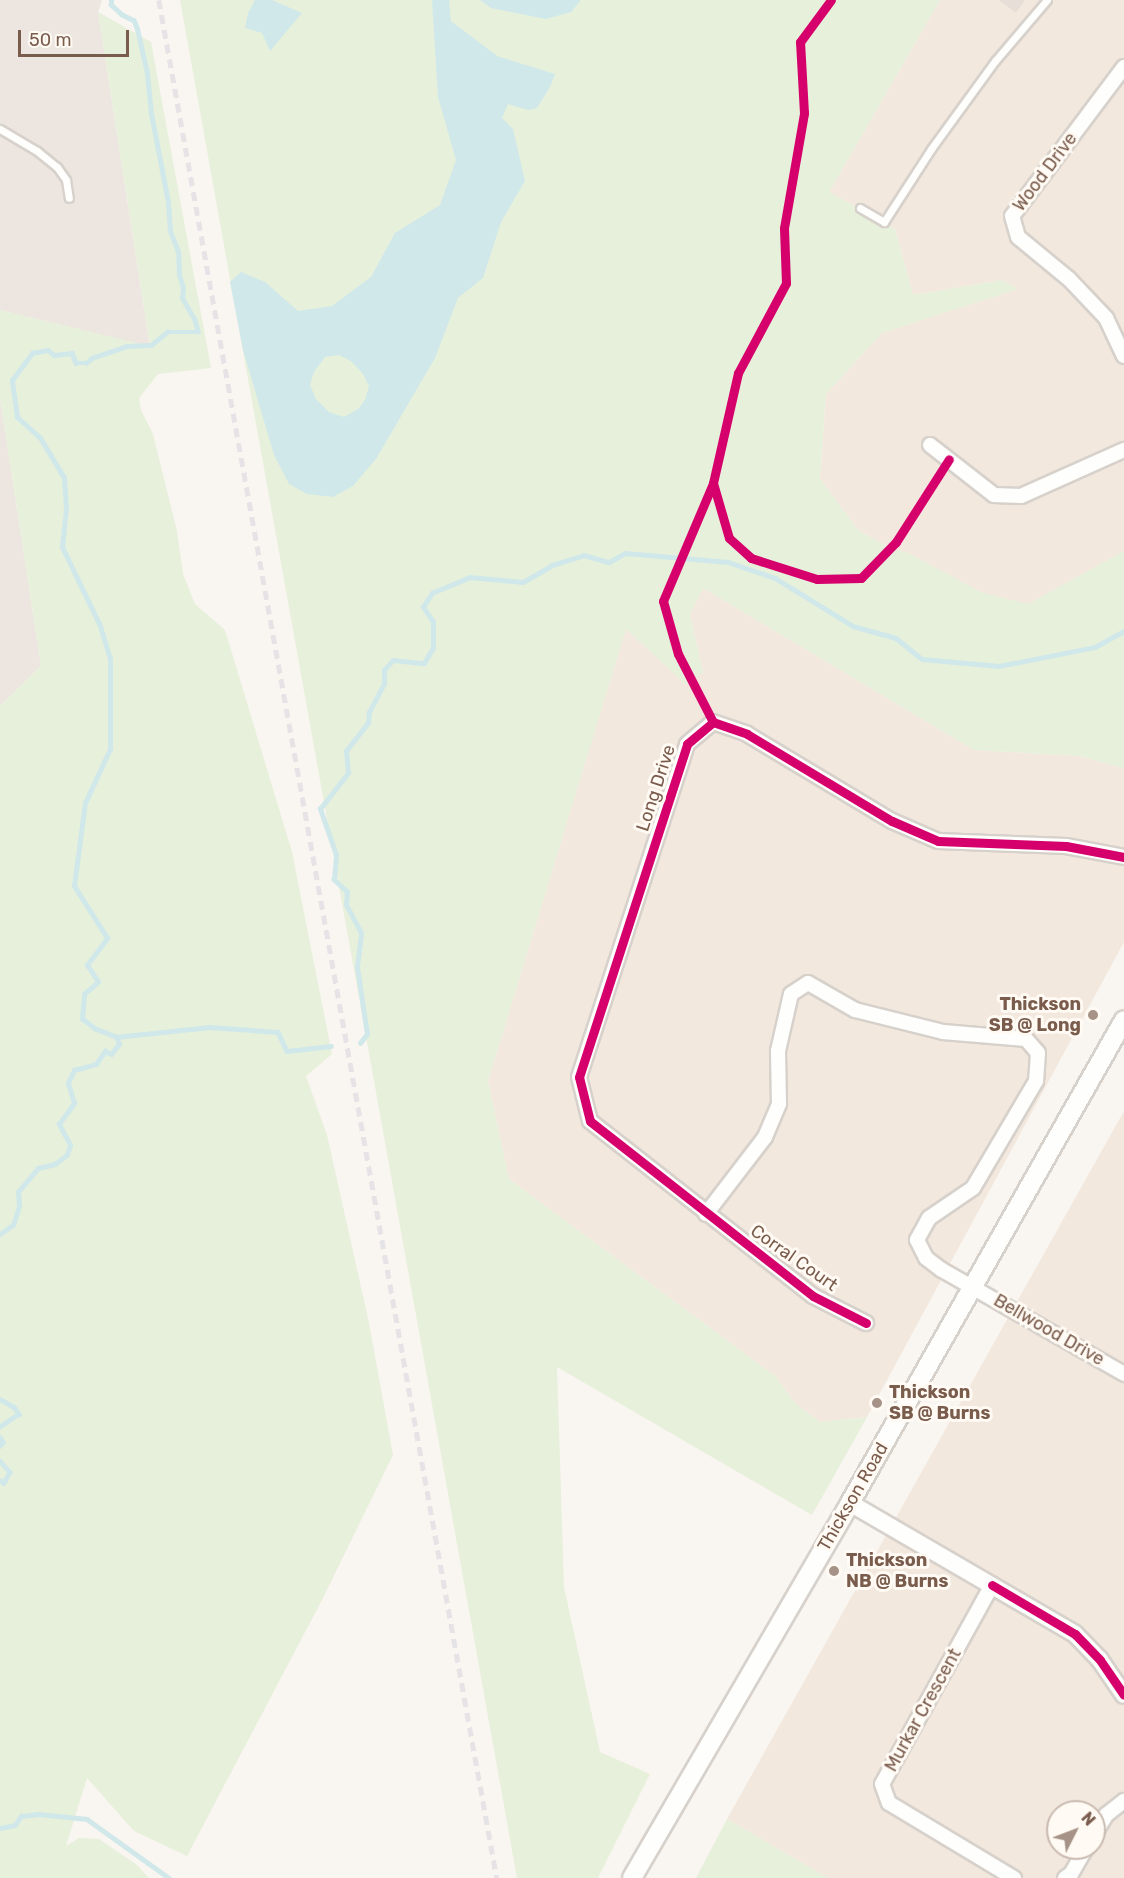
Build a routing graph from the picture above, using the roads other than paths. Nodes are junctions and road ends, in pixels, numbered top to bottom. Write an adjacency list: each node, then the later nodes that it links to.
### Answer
1 (1047, 0): 5 (lane)
2 (1124, 68): 6 (street, Wood Drive)
3 (0, 129): 4 (lane)
4 (69, 198)
5 (860, 208)
6 (1124, 356)
7 (930, 445): 8 (street)
8 (1124, 450)
9 (1124, 856): 11 (street, Long Drive)
10 (1124, 1020): 12 (main road, Thickson Road)
11 (706, 1214): 12 (street, Bellwood Drive); 13 (street, Corral Court)
12 (974, 1286): 14 (street, Bellwood Drive); 15 (main road, Thickson Road)
13 (866, 1323)
14 (1124, 1374)
15 (850, 1503): 16 (street); 21 (main road, Thickson Road)
16 (992, 1585): 17 (street); 22 (street, Murkar Crescent)
17 (1124, 1695)
18 (1124, 1800): 19 (street)
19 (1106, 1815)
20 (1079, 1860): 23 (street)
21 (632, 1878)
22 (1014, 1878)
23 (1065, 1878)

